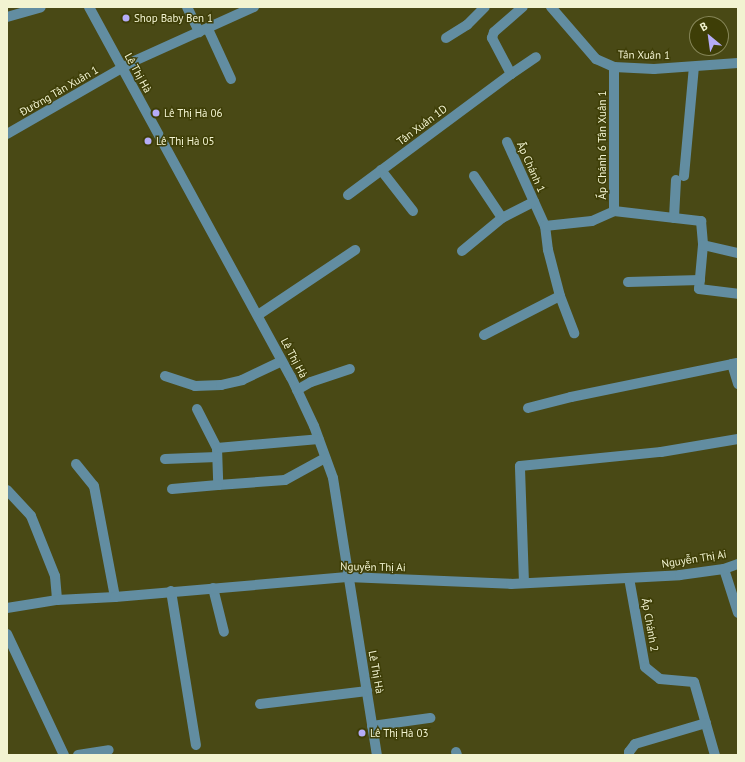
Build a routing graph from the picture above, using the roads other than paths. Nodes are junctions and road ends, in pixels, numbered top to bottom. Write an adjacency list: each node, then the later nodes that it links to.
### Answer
1 (41, 7): 8 (street)
2 (89, 7): 15 (street, Lê Thị Hà)
3 (187, 7): 9 (street)
4 (254, 7): 9 (street)
5 (485, 7): 10 (street)
6 (523, 7): 16 (street)
7 (551, 7): 13 (street, Tân Xuân 1)
8 (7, 17)
9 (203, 31): 15 (street); 17 (street)
10 (446, 38)
11 (536, 57): 16 (street, Tân Xuân 1D)
12 (738, 63): 14 (street, Tân Xuân 1)
13 (614, 67): 14 (street, Tân Xuân 1); 25 (street, Ấp Chánh 6 Tân Xuân 1)
14 (694, 67): 27 (street)
15 (122, 68): 18 (street, Đường Tân Xuân 1); 37 (street, Lê Thị Hà)
16 (511, 74): 20 (street, Tân Xuân 1D)
17 (231, 79)
18 (7, 134)
19 (507, 142): 23 (street, Ấp Chánh 1)
20 (381, 170): 22 (street, Tân Xuân 1D); 24 (street)
21 (474, 176): 26 (street)
22 (348, 195)
23 (534, 202): 26 (street, Ấp Chánh 1); 28 (street, Ấp Chánh 1)
24 (413, 211)
25 (614, 211): 27 (street); 28 (street, Ấp Chánh 6 Tân Xuân 1)
26 (502, 218): 31 (street, Ấp Chánh 1)
27 (674, 218): 29 (street)
28 (545, 226): 36 (street)
29 (703, 245): 32 (street); 33 (street)
30 (355, 250): 37 (street)
31 (462, 251)
32 (738, 253)
33 (700, 280): 34 (street); 35 (street)
34 (628, 282)
35 (738, 294)
36 (560, 296): 38 (street); 39 (street)
37 (258, 315): 40 (street, Lê Thị Hà)
38 (574, 333)
39 (484, 335)
40 (282, 361): 43 (street); 45 (street, Lê Thị Hà)
41 (735, 364): 44 (street); 46 (street)
42 (350, 369): 45 (street)
43 (165, 376)
44 (738, 384)
45 (297, 390): 48 (street, Lê Thị Hà)
46 (528, 408)
47 (197, 409): 50 (street)
48 (319, 439): 50 (street); 51 (street, Lê Thị Hà)
49 (738, 439): 61 (street)
50 (217, 452): 52 (street); 54 (street)
51 (325, 458): 54 (street); 59 (street, Lê Thị Hà)
52 (165, 459)
53 (76, 464): 64 (street)
54 (218, 485): 56 (street)
55 (7, 490): 65 (street)
56 (172, 490)
57 (738, 564): 58 (street, Nguyễn Thị Ai)
58 (724, 569): 60 (street, Nguyễn Thị Ai); 67 (street)
59 (347, 577): 61 (street, Nguyễn Thị Ai); 62 (street, Nguyễn Thị Ai); 70 (street, Lê Thị Hà)
60 (629, 578): 61 (street, Nguyễn Thị Ai); 73 (street, Ấp Chánh 2)
61 (524, 583)
62 (213, 588): 63 (street, Nguyễn Thị Ai); 68 (street)
63 (171, 591): 64 (street, Nguyễn Thị Ai); 75 (street)
64 (115, 597): 65 (street, Nguyễn Thị Ai)
65 (57, 600): 66 (street, Nguyễn Thị Ai)
66 (7, 608)
67 (738, 613)
68 (224, 632)
69 (7, 634): 77 (street)
70 (367, 691): 71 (street); 74 (street, Lê Thị Hà)
71 (260, 704)
72 (430, 718): 74 (street)
73 (706, 722): 80 (street); 81 (street, Ấp Chánh 2)
74 (372, 726): 79 (street, Lê Thị Hà)
75 (196, 745)
76 (110, 750): 78 (street)
77 (64, 755)
78 (78, 755)
79 (377, 755)
80 (629, 755)
81 (715, 755)

